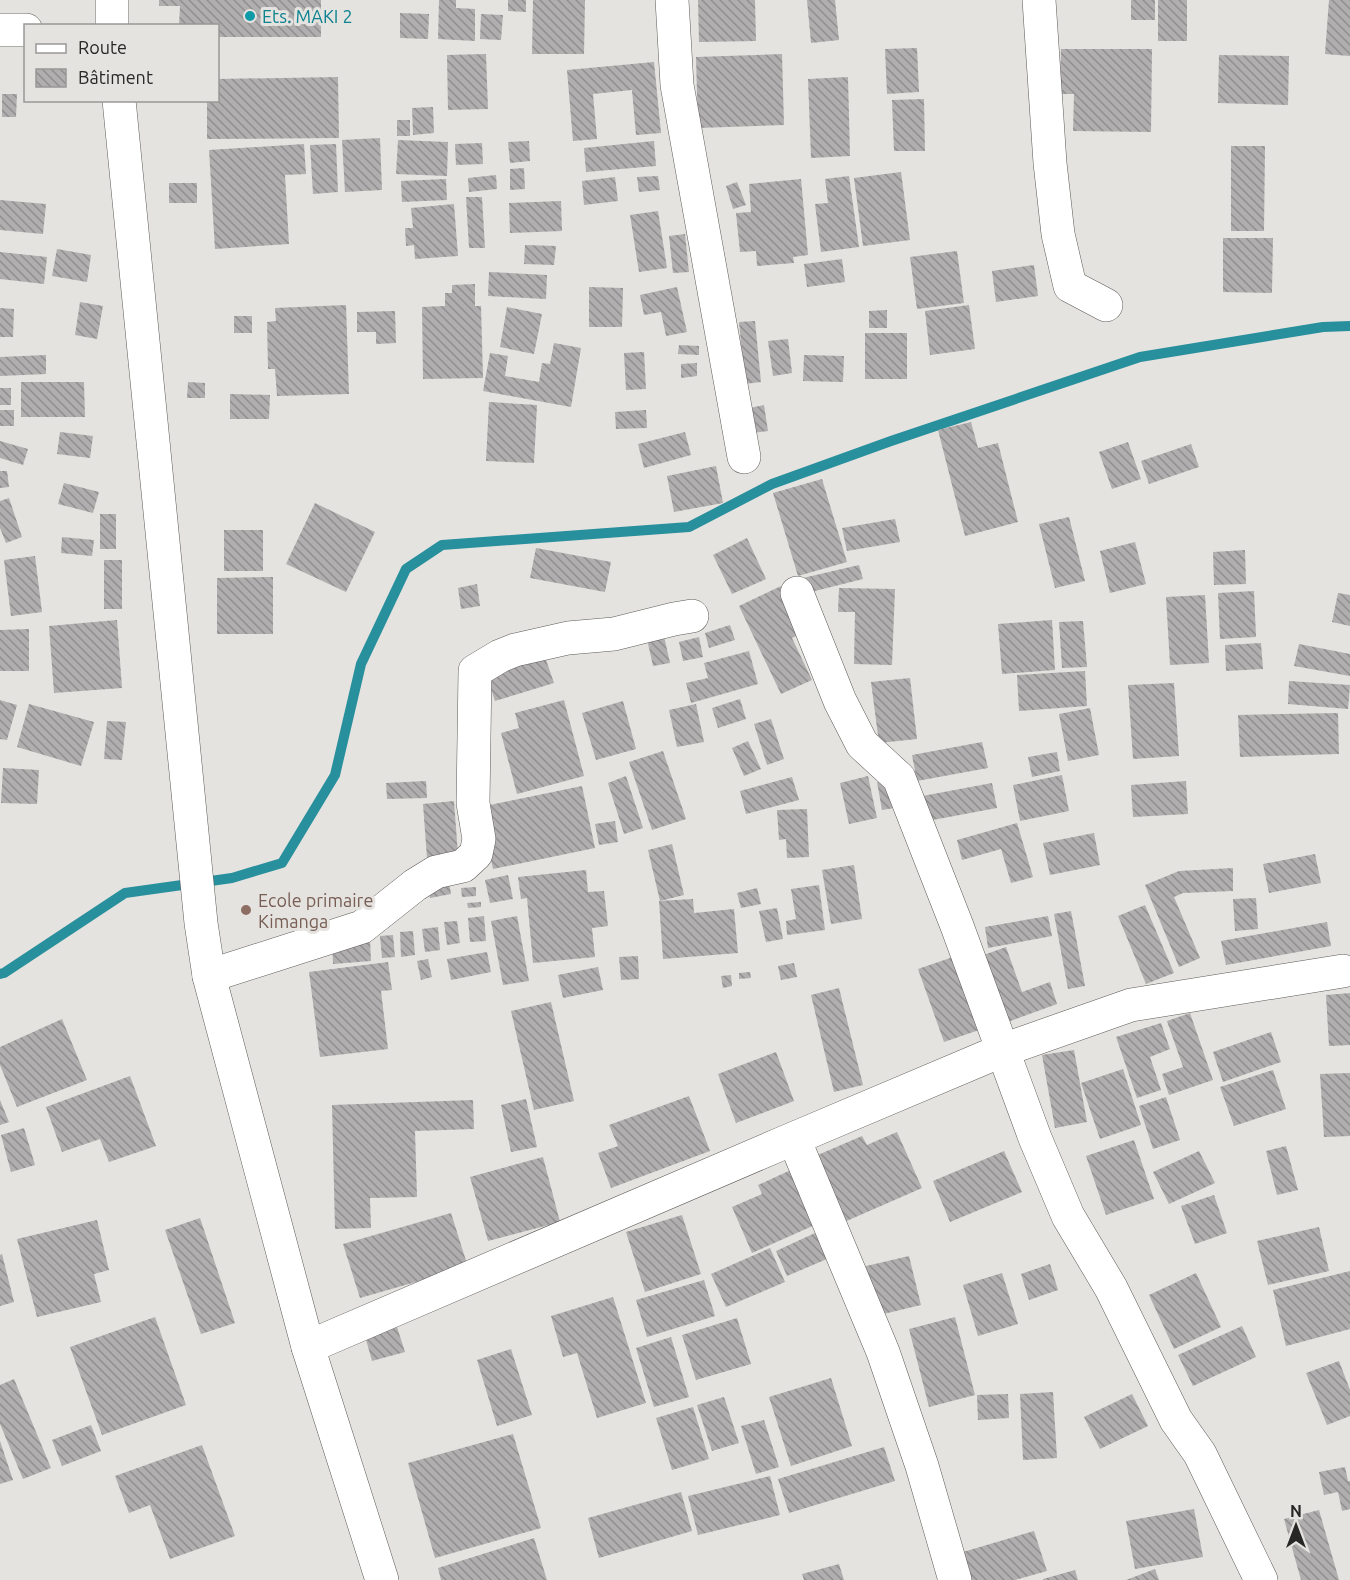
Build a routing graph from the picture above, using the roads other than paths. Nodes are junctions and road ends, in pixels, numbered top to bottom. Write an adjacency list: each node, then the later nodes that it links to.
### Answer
1 (112, 0): 4 (street)
2 (672, 0): 9 (street)
3 (1039, 0): 8 (street)
4 (112, 24)
5 (0, 30): 6 (street)
6 (24, 30)
7 (119, 102): 13 (street)
8 (1106, 305)
9 (744, 457)
10 (797, 593): 14 (street)
11 (693, 615): 13 (street)
12 (1342, 971): 14 (street)
13 (208, 976): 16 (street)
14 (1003, 1050): 15 (street); 19 (street)
15 (794, 1139): 16 (street); 18 (street)
16 (308, 1347): 17 (street)
17 (382, 1580)
18 (955, 1580)
19 (1261, 1580)

